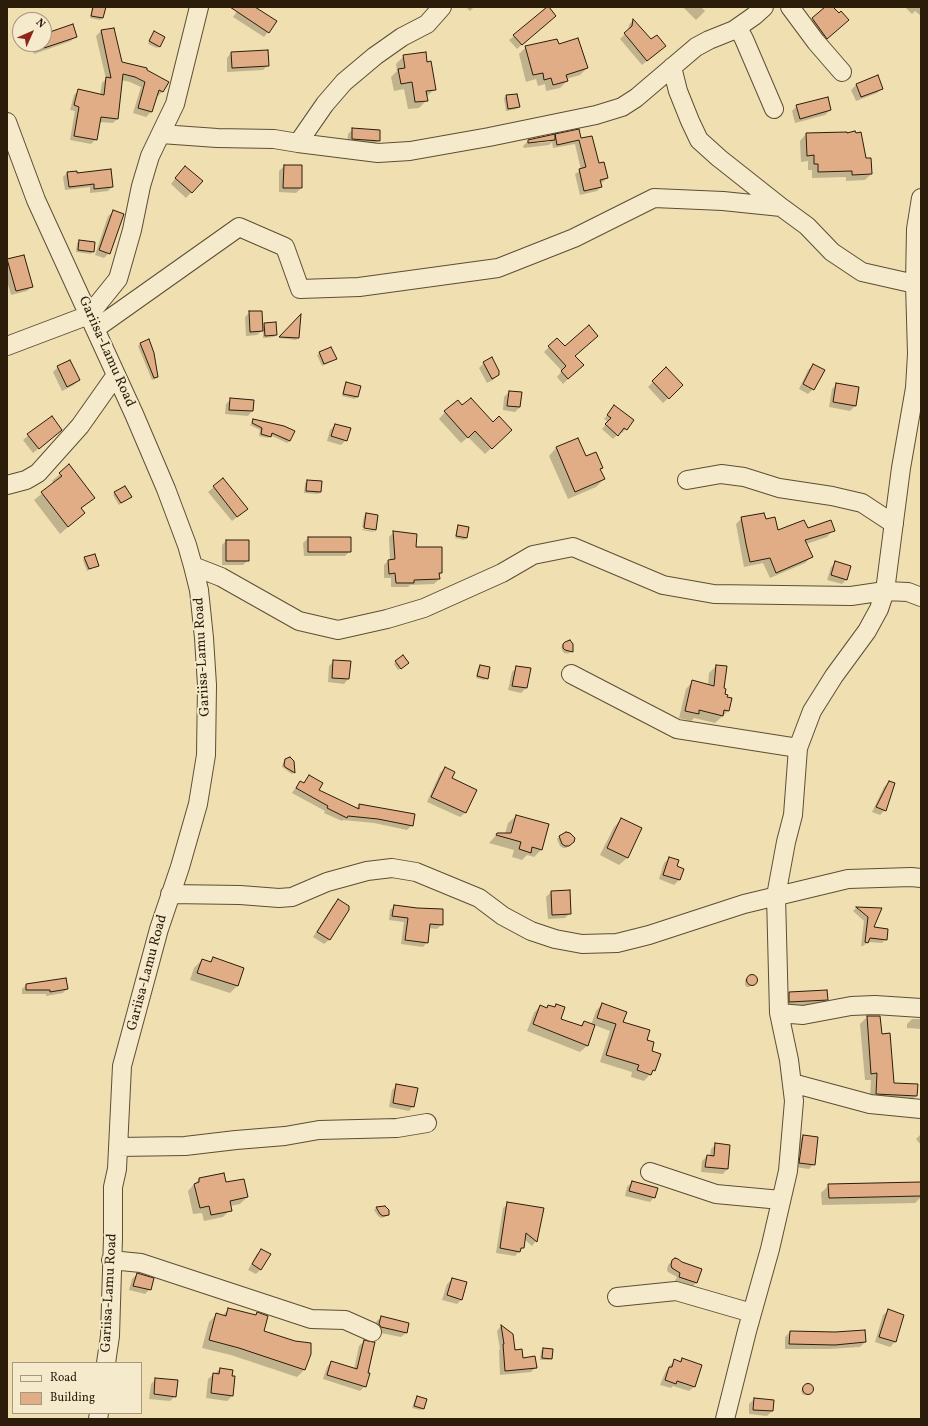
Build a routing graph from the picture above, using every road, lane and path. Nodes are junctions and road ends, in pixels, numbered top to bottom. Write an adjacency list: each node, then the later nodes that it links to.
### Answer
1 (199, 7): 10 (street)
2 (442, 7): 11 (street)
3 (764, 7): 5 (street)
4 (790, 7): 7 (street)
5 (738, 28): 6 (street); 8 (street)
6 (672, 67): 11 (street); 13 (street)
7 (842, 72)
8 (774, 109)
9 (7, 122): 15 (street, Gariisa-Lamu Road)
10 (161, 134): 11 (street); 15 (street)
11 (298, 143)
12 (921, 198): 14 (street)
13 (781, 207): 14 (street); 15 (street)
14 (915, 284): 16 (street)
15 (92, 322): 17 (street); 18 (street, Gariisa-Lamu Road)
16 (919, 328): 21 (street)
17 (7, 346)
18 (116, 375): 20 (street); 22 (street, Gariisa-Lamu Road)
19 (687, 480): 21 (street)
20 (7, 485)
21 (894, 524): 23 (street)
22 (193, 566): 23 (street); 28 (street, Gariisa-Lamu Road)
23 (884, 591): 24 (street); 26 (street)
24 (921, 597)
25 (571, 674): 26 (street)
26 (798, 748): 29 (street)
27 (921, 878): 29 (street)
28 (170, 894): 29 (street); 35 (street, Gariisa-Lamu Road)
29 (776, 896): 31 (street)
30 (921, 1008): 31 (street)
31 (779, 1014): 32 (street)
32 (792, 1083): 33 (street); 37 (street)
33 (921, 1109)
34 (427, 1123): 35 (street)
35 (118, 1146): 38 (street, Gariisa-Lamu Road)
36 (650, 1172): 37 (street)
37 (781, 1200): 40 (street)
38 (112, 1260): 41 (street); 42 (street, Gariisa-Lamu Road)
39 (617, 1297): 40 (street)
40 (752, 1313): 43 (street)
41 (372, 1332)
42 (106, 1362)
43 (725, 1419)

